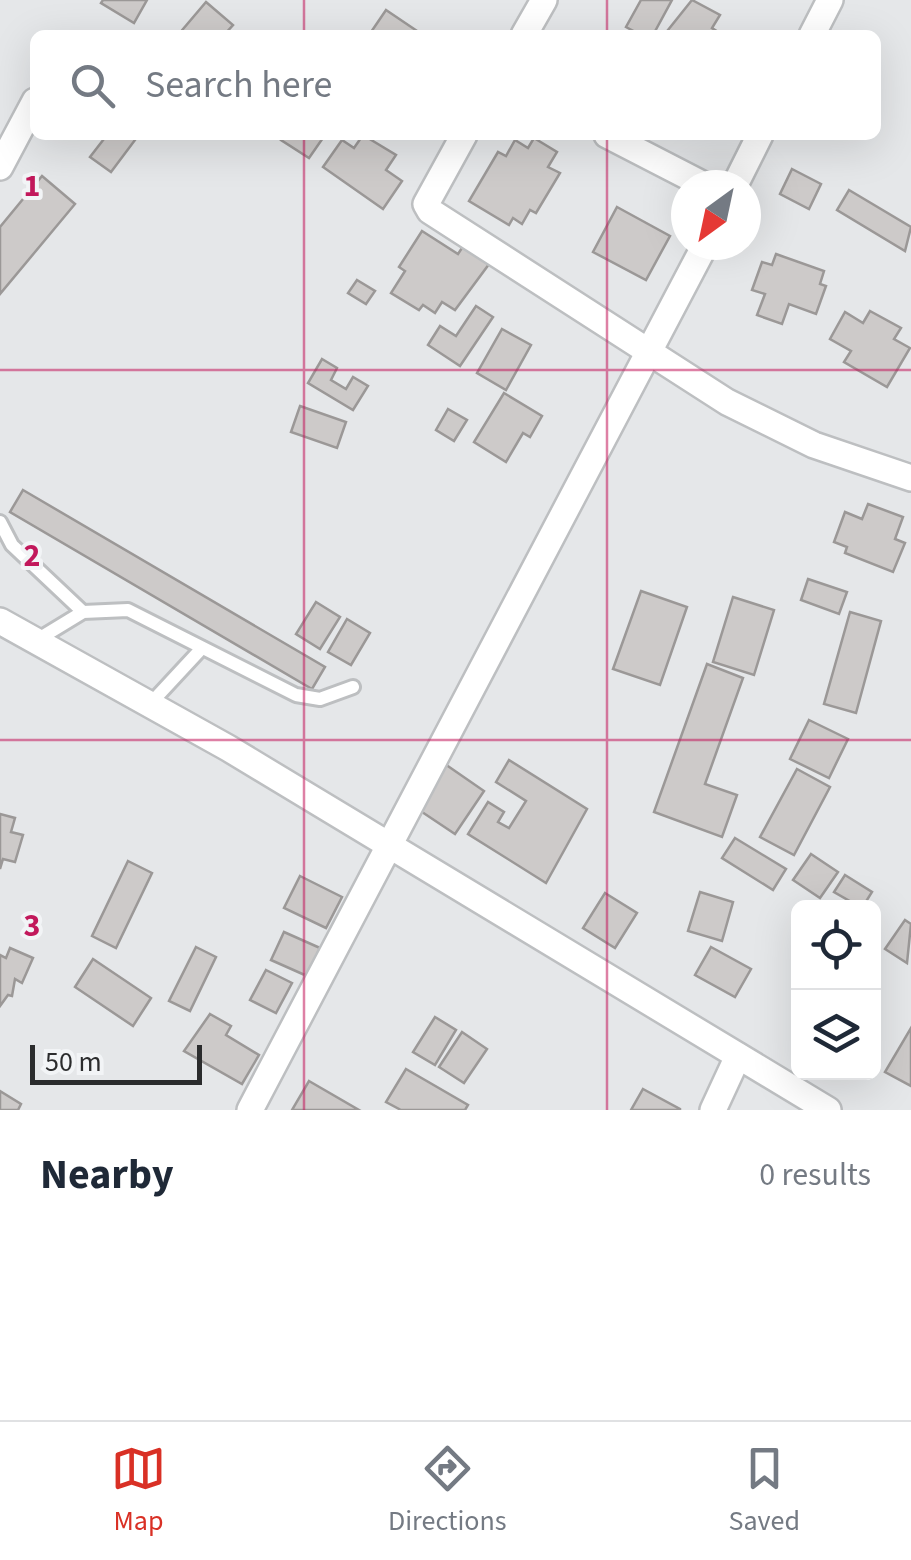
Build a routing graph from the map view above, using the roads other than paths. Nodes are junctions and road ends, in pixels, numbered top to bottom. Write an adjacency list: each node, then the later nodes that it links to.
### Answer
1 (544, 0): 3 (street)
2 (830, 0): 4 (street)
3 (527, 30)
4 (815, 30)
5 (30, 110): 9 (street)
6 (461, 140): 13 (street)
7 (616, 140): 10 (street)
8 (758, 140): 11 (street)
9 (0, 167)
10 (675, 170)
11 (742, 170)
12 (696, 260): 13 (street)
13 (650, 352): 14 (street); 22 (street)
14 (911, 478)
15 (0, 522): 16 (lane)
16 (83, 612): 18 (lane); 19 (lane)
17 (0, 622): 18 (street)
18 (36, 640): 21 (street)
19 (202, 648): 20 (lane); 21 (lane)
20 (353, 688)
21 (152, 703): 22 (street)
22 (388, 844): 23 (street); 24 (street)
23 (738, 1056): 25 (street); 26 (street)
24 (250, 1110)
25 (714, 1110)
26 (828, 1110)

